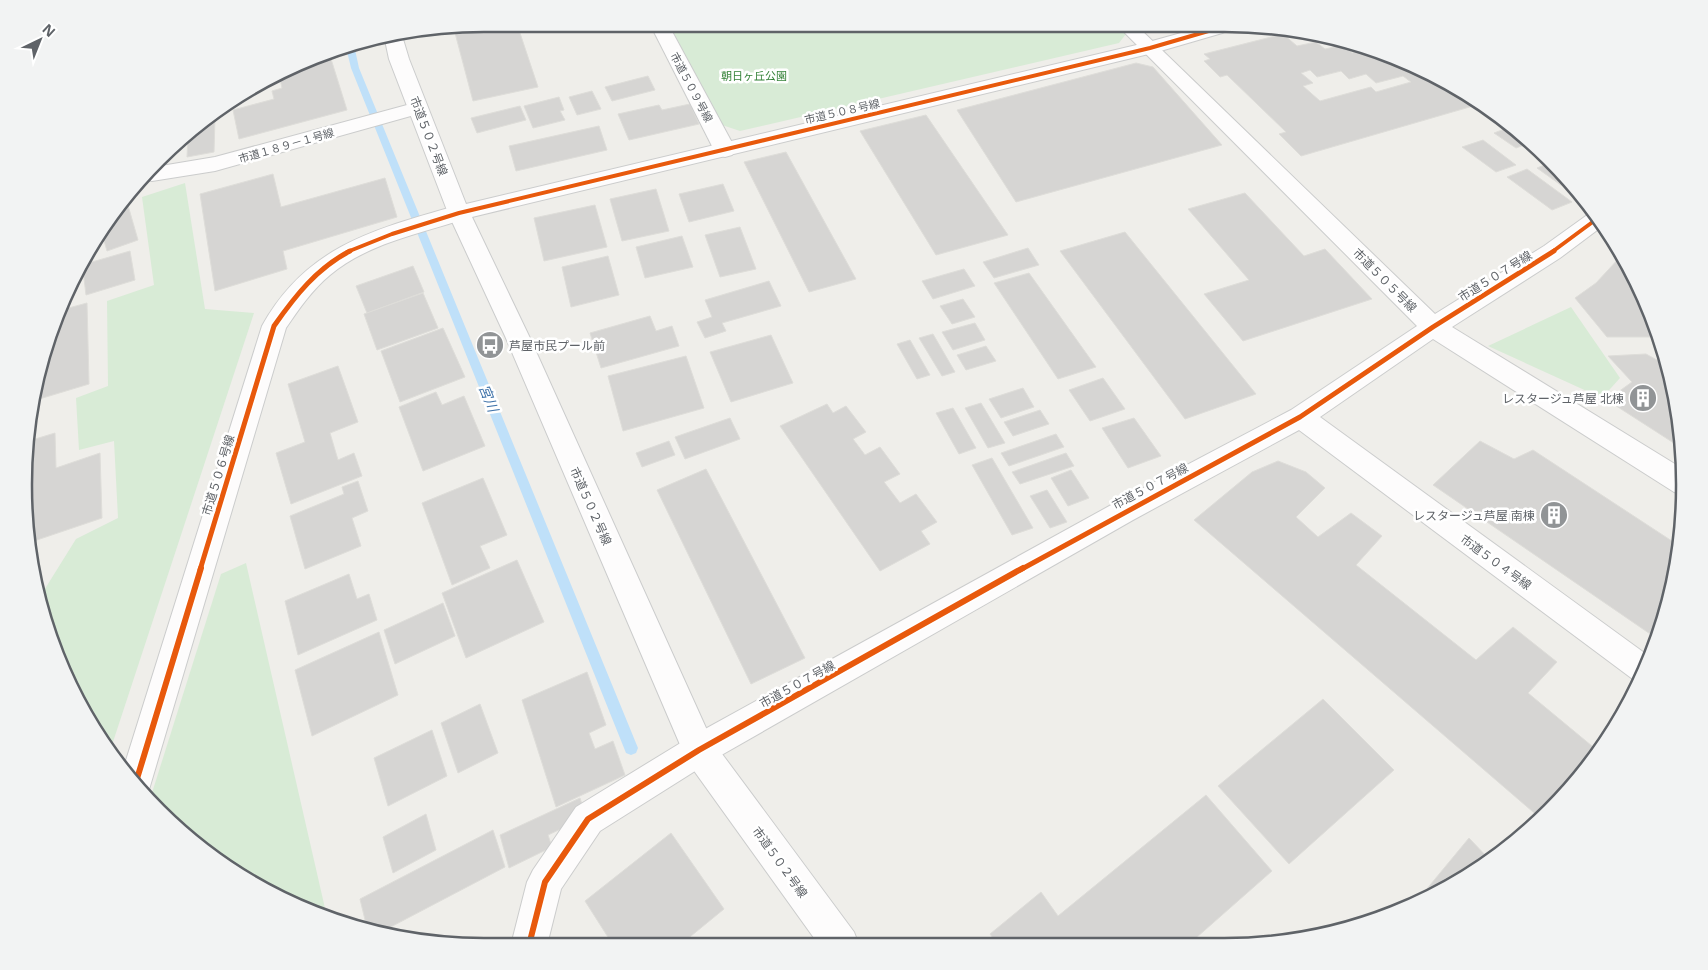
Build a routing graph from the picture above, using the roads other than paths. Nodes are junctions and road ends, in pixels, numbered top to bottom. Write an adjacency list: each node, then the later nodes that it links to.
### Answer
1 (663, 32): 7 (street, 市道５０９号線)
2 (1133, 32): 5 (street, 市道５０５号線)
3 (1205, 32): 5 (street, 市道５０８号線)
4 (395, 42): 6 (street, 市道５０２号線)
5 (1150, 48): 7 (street, 市道５０８号線); 11 (street, 市道５０５号線)
6 (418, 108): 8 (street, 市道１８９－１号線); 9 (street, 市道５０２号線)
7 (725, 150): 9 (street, 市道５０８号線)
8 (158, 173)
9 (450, 216): 15 (street, 市道５０２号線); 16 (street, 市道５０６号線)
10 (1591, 223): 11 (street, 市道５０７号線)
11 (1433, 327): 12 (street, 市道５０７号線); 13 (street, 市道５０５号線)
12 (1300, 417): 14 (street, 市道５０４号線); 15 (street, 市道５０７号線)
13 (1676, 479)
14 (1637, 666)
15 (699, 750): 17 (street, 市道５０７号線); 18 (street, 市道５０２号線)
16 (138, 775)
17 (531, 938)
18 (836, 938)

